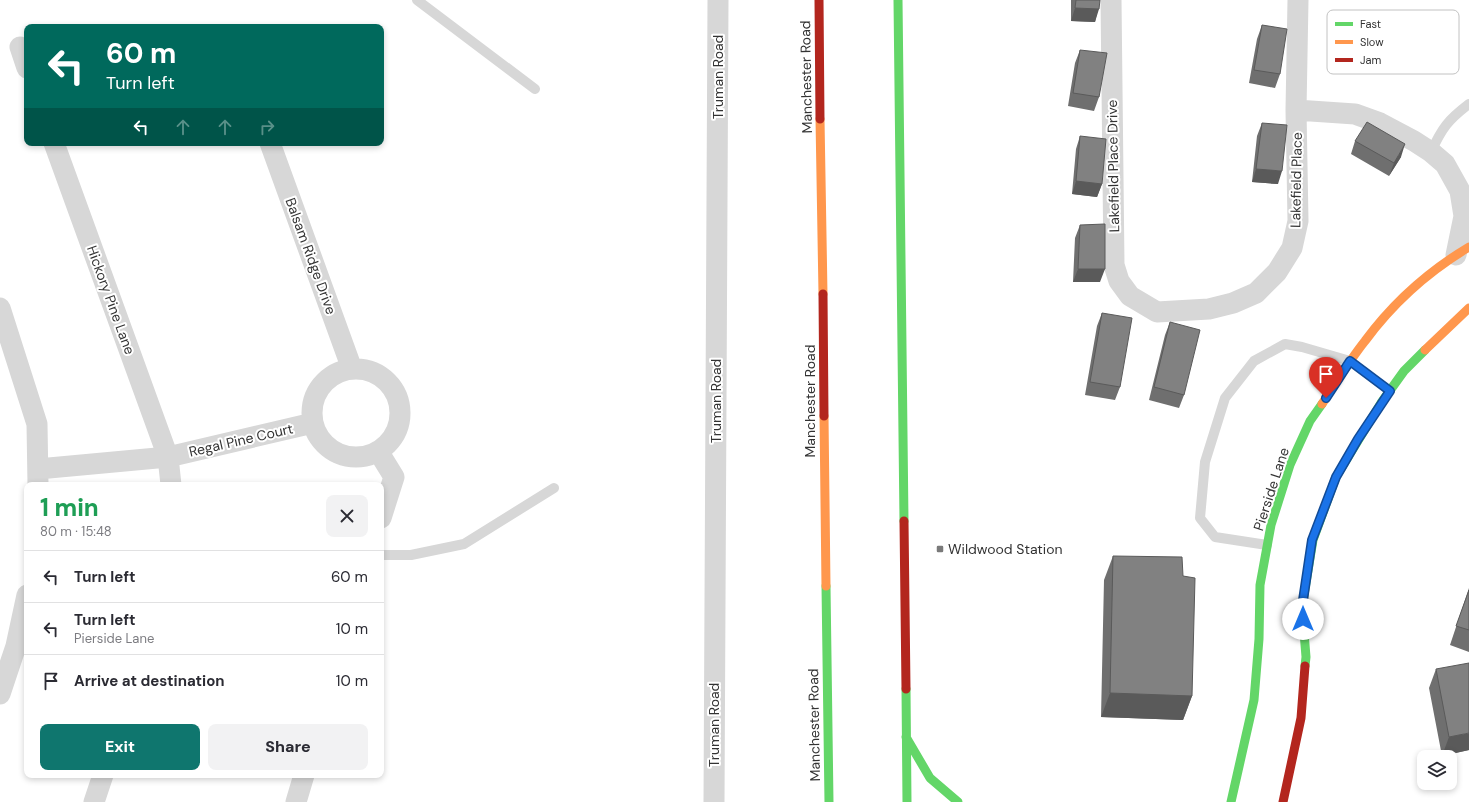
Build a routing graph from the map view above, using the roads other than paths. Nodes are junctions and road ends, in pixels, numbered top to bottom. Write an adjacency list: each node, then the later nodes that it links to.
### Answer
1 (417, 0): 9 (lane)
2 (718, 0): 38 (street, Truman Road)
3 (819, 0): 39 (main road, Manchester Road)
4 (898, 0): 33 (main road)
5 (1111, 0): 18 (street, Lakefield Place Drive)
6 (1298, 0): 11 (street, Lakefield Place)
7 (20, 47): 8 (street)
8 (24, 59)
9 (535, 89)
10 (1469, 104): 14 (lane)
11 (1296, 110): 14 (street); 18 (street, Lakefield Place)
12 (55, 146): 24 (street, Hickory Pine Lane)
13 (271, 146): 20 (street, Balsam Ridge Drive)
14 (1431, 152): 15 (street)
15 (1462, 251): 19 (main road, Pierside Lane)
16 (0, 308): 25 (street)
17 (1469, 308): 21 (main road)
18 (1157, 312)
19 (1350, 361): 21 (main road); 29 (main road, Pierside Lane); 29 (lane)
20 (352, 369): 22 (street); 23 (street)
21 (1390, 391): 43 (main road)
22 (313, 424): 23 (street); 24 (street, Regal Pine Court)
23 (378, 451): 28 (street)
24 (168, 457): 25 (street, Regal Pine Court); 26 (street)
25 (38, 477)
26 (171, 482)
27 (554, 488): 30 (lane)
28 (384, 509)
29 (1267, 545): 42 (main road, Pierside Lane)
30 (384, 555)
31 (24, 609): 32 (street)
32 (0, 694)
33 (906, 735): 40 (main road); 41 (main road)
34 (102, 778): 36 (street)
35 (303, 778): 37 (street)
36 (94, 802)
37 (296, 802)
38 (714, 802)
39 (829, 802)
40 (907, 802)
41 (958, 802)
42 (1231, 802)
43 (1283, 802)

